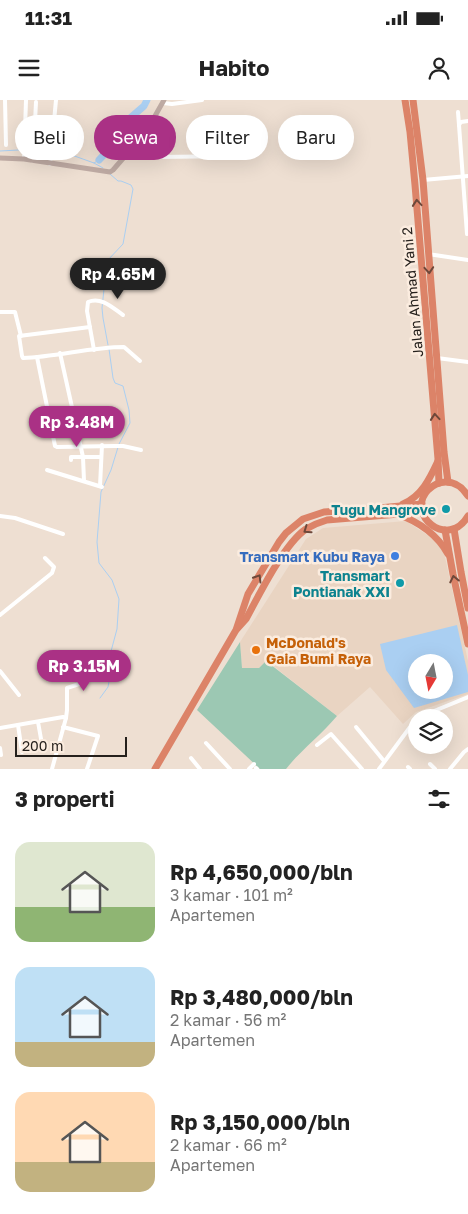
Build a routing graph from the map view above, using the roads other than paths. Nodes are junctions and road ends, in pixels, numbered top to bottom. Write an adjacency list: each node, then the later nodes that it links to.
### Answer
1 (5, 100): 14 (street)
2 (26, 100): 10 (street)
3 (56, 100): 21 (street)
4 (202, 100): 8 (street)
5 (406, 100): 42 (highway, Jalan Ahmad Yani 2, one-way to 5)
6 (413, 100): 23 (highway, Jalan Ahmad Yani 2)
7 (36, 102): 20 (street)
8 (164, 102): 11 (street)
9 (458, 112): 13 (street)
10 (25, 115)
11 (156, 115)
12 (468, 121): 13 (street)
13 (459, 125): 16 (street)
14 (6, 144)
15 (468, 146): 16 (street)
16 (462, 147): 22 (street)
17 (15, 157): 18 (street)
18 (0, 158)
19 (122, 160): 21 (street)
20 (33, 161): 21 (street)
21 (50, 164)
22 (466, 176): 23 (street); 24 (street)
23 (422, 180): 25 (highway, Jalan Ahmad Yani 2)
24 (467, 234)
25 (428, 254): 26 (street); 34 (highway, Jalan Ahmad Yani 2, one-way to 34)
26 (468, 260)
27 (0, 312): 30 (street)
28 (123, 315): 29 (street)
29 (90, 327): 30 (street); 31 (street)
30 (21, 336): 33 (street)
31 (94, 350): 32 (street); 35 (street)
32 (60, 353): 33 (street); 37 (street)
33 (37, 357): 37 (street)
34 (437, 358): 36 (street); 46 (highway, Jalan Ahmad Yani 2)
35 (140, 361)
36 (468, 362)
37 (80, 446): 38 (street); 40 (street)
38 (102, 446): 39 (street); 41 (street)
39 (141, 450)
40 (83, 457): 41 (street); 43 (street); 45 (street)
41 (101, 457): 45 (street)
42 (438, 459): 47 (highway, Jalan Ahmad Yani 2); 50 (highway)
43 (71, 460)
44 (47, 470): 45 (street)
45 (84, 482)
46 (448, 482): 47 (highway); 48 (highway)
47 (439, 483): 49 (highway)
48 (468, 496)
49 (423, 508): 50 (highway); 54 (highway)
50 (398, 510): 57 (highway); 60 (highway, one-way to 60); 60 (highway, one-way to 50)
51 (0, 516): 55 (street)
52 (468, 516): 53 (highway)
53 (454, 529): 54 (highway); 58 (highway)
54 (445, 530): 57 (highway)
55 (63, 534)
56 (45, 558): 59 (street)
57 (450, 559): 61 (highway, one-way to 57)
58 (468, 608)
59 (0, 614)
60 (236, 630): 87 (highway)
61 (468, 644)
62 (92, 664): 67 (street)
63 (0, 672): 64 (street)
64 (19, 695)
65 (468, 697): 66 (street)
66 (439, 709)
67 (66, 718): 68 (street); 70 (street)
68 (38, 722): 69 (street); 78 (street)
69 (18, 725): 72 (street); 79 (street)
70 (64, 727): 85 (street); 86 (street)
71 (356, 727): 82 (street)
72 (0, 728)
73 (408, 730): 82 (street)
74 (206, 743): 89 (street)
75 (317, 745): 91 (street)
76 (0, 748): 80 (street)
77 (468, 749): 94 (street)
78 (43, 750)
79 (22, 752)
80 (1, 755)
81 (191, 758): 88 (street)
82 (384, 761): 92 (street)
83 (430, 764): 93 (street)
84 (256, 767): 90 (street)
85 (52, 769)
86 (87, 769)
87 (155, 769)
88 (200, 769)
89 (230, 769)
90 (249, 769)
91 (362, 769)
92 (379, 769)
93 (435, 769)
94 (450, 769)

